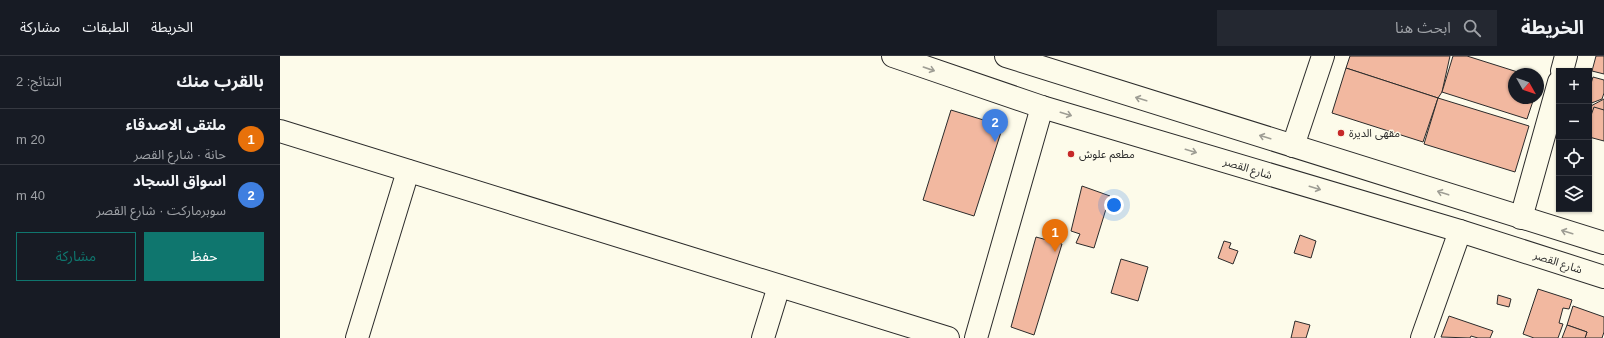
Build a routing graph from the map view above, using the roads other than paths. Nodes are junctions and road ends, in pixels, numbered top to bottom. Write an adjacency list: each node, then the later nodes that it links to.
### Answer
1 (893, 56): 8 (street, شارع القصر, one-way to 8)
2 (1006, 56): 5 (street)
3 (1322, 56): 10 (street)
4 (1566, 56): 6 (street)
5 (1055, 64): 10 (street, one-way to 5)
6 (1563, 68)
7 (1556, 93): 12 (street)
8 (1042, 107): 13 (street, شارع القصر, one-way to 13); 20 (street)
9 (281, 135): 11 (street)
10 (1293, 146): 12 (street, one-way to 10)
11 (408, 171): 16 (street); 17 (street)
12 (1521, 218): 14 (street, one-way to 12)
13 (1460, 231): 15 (street, شارع القصر); 21 (street)
14 (1604, 243)
15 (1604, 277)
16 (779, 286): 18 (street); 19 (street)
17 (357, 338)
18 (763, 338)
19 (948, 338)
20 (976, 338)
21 (1422, 338)

